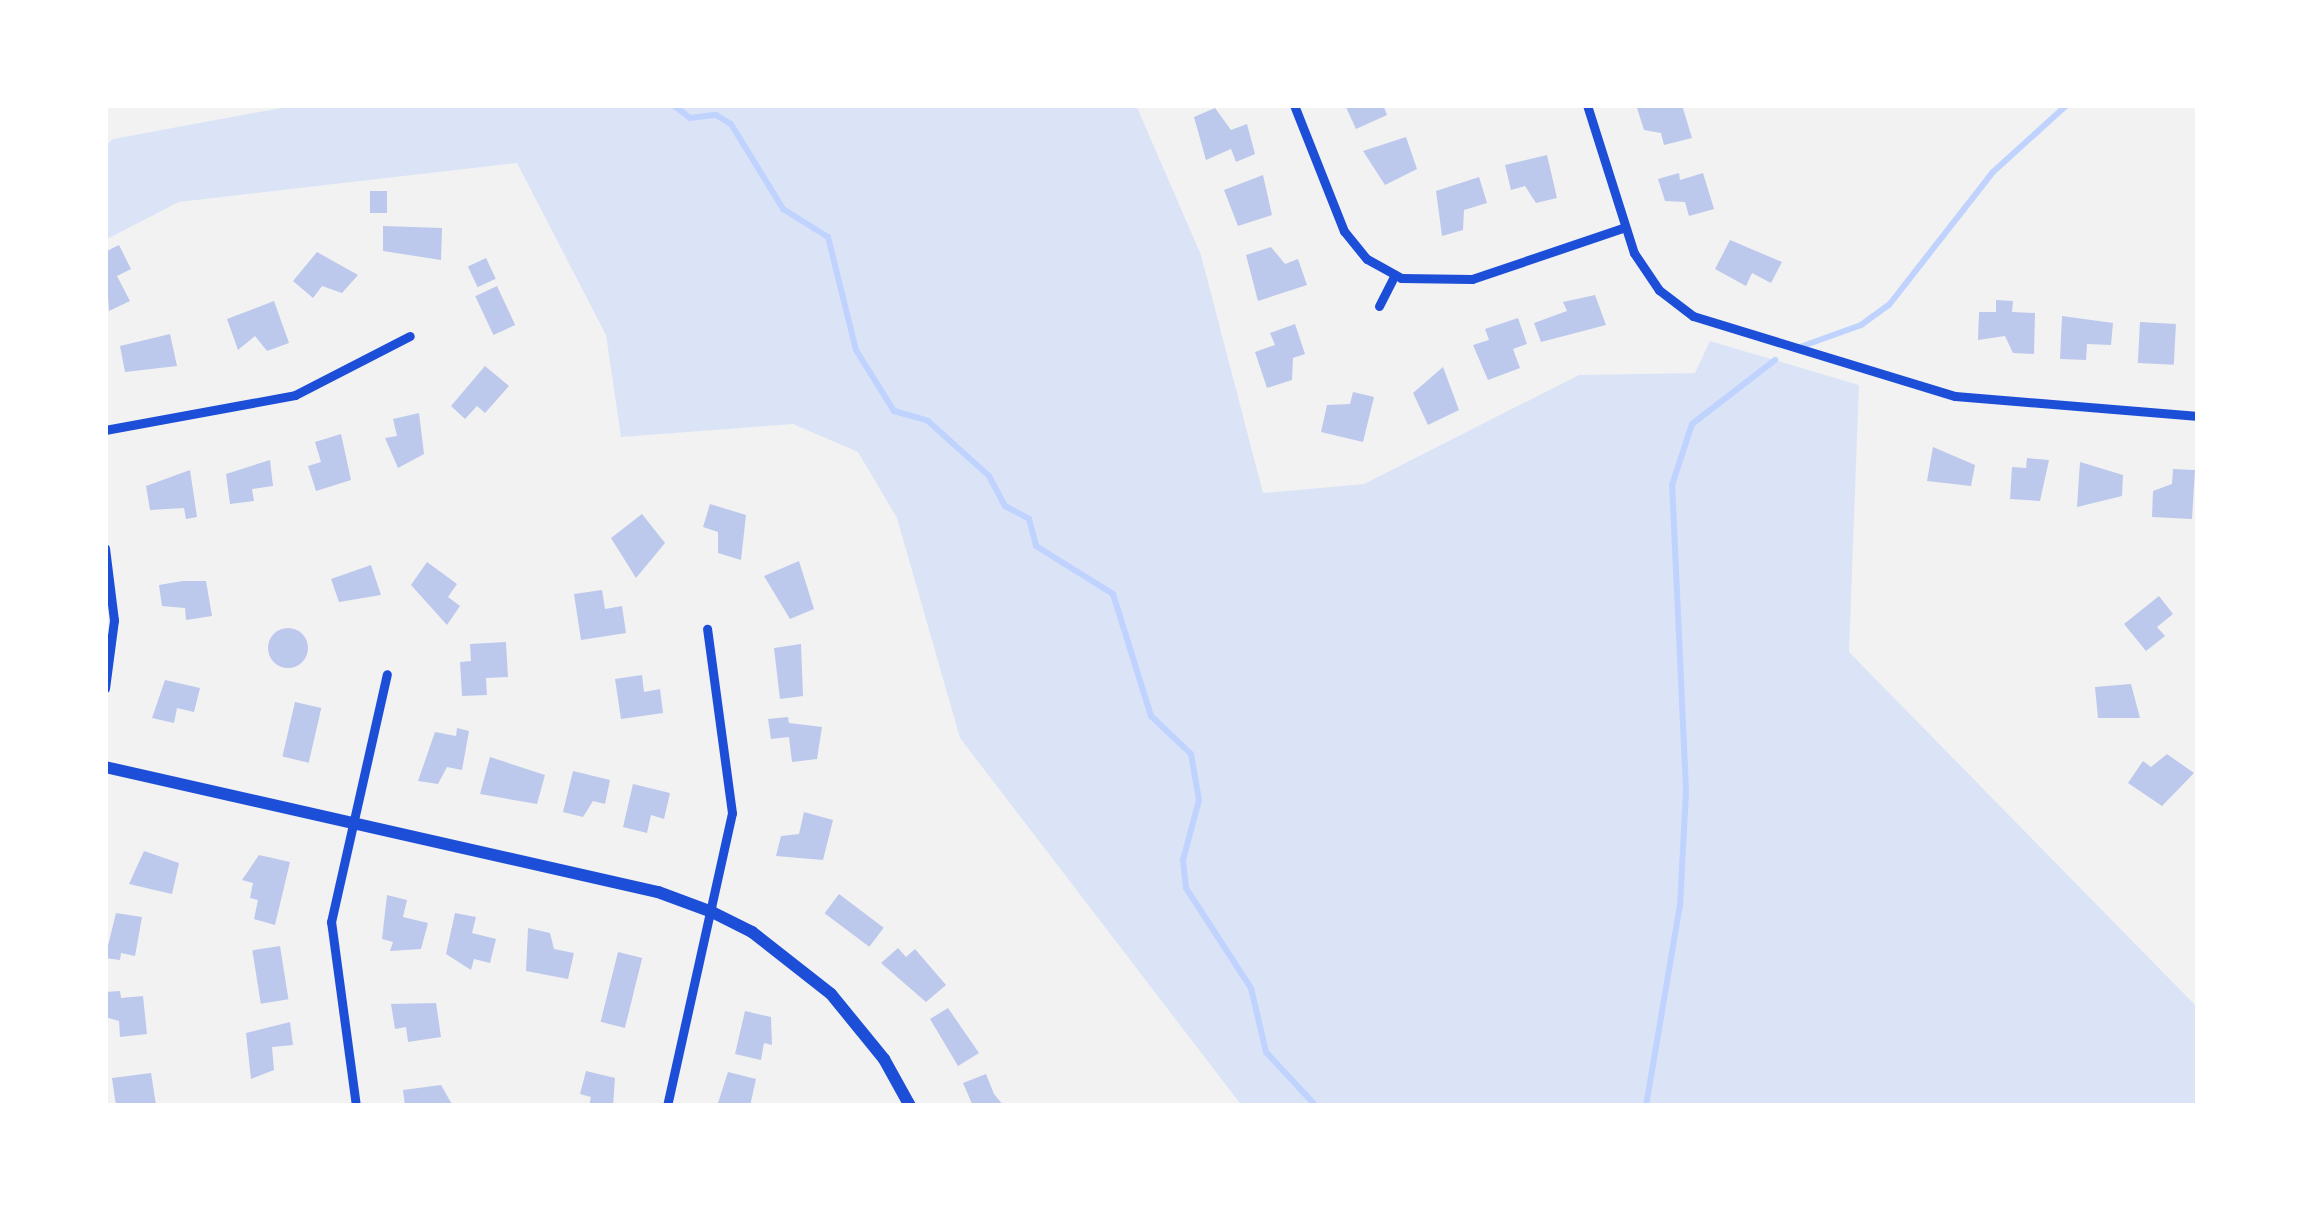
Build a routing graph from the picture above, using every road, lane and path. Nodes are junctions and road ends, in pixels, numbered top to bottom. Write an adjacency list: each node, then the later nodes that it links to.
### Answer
1 (1294, 105): 4 (street)
2 (1587, 105): 3 (street)
3 (1623, 228): 4 (street); 7 (street)
4 (1395, 275): 5 (street)
5 (1379, 306)
6 (410, 335): 8 (street)
7 (2198, 416)
8 (105, 430)
9 (105, 548): 12 (street)
10 (707, 629): 15 (street)
11 (387, 674): 14 (street)
12 (105, 688)
13 (105, 767): 14 (street)
14 (354, 824): 15 (street); 16 (street)
15 (712, 912): 17 (street); 18 (street)
16 (356, 1106)
17 (667, 1106)
18 (910, 1106)

